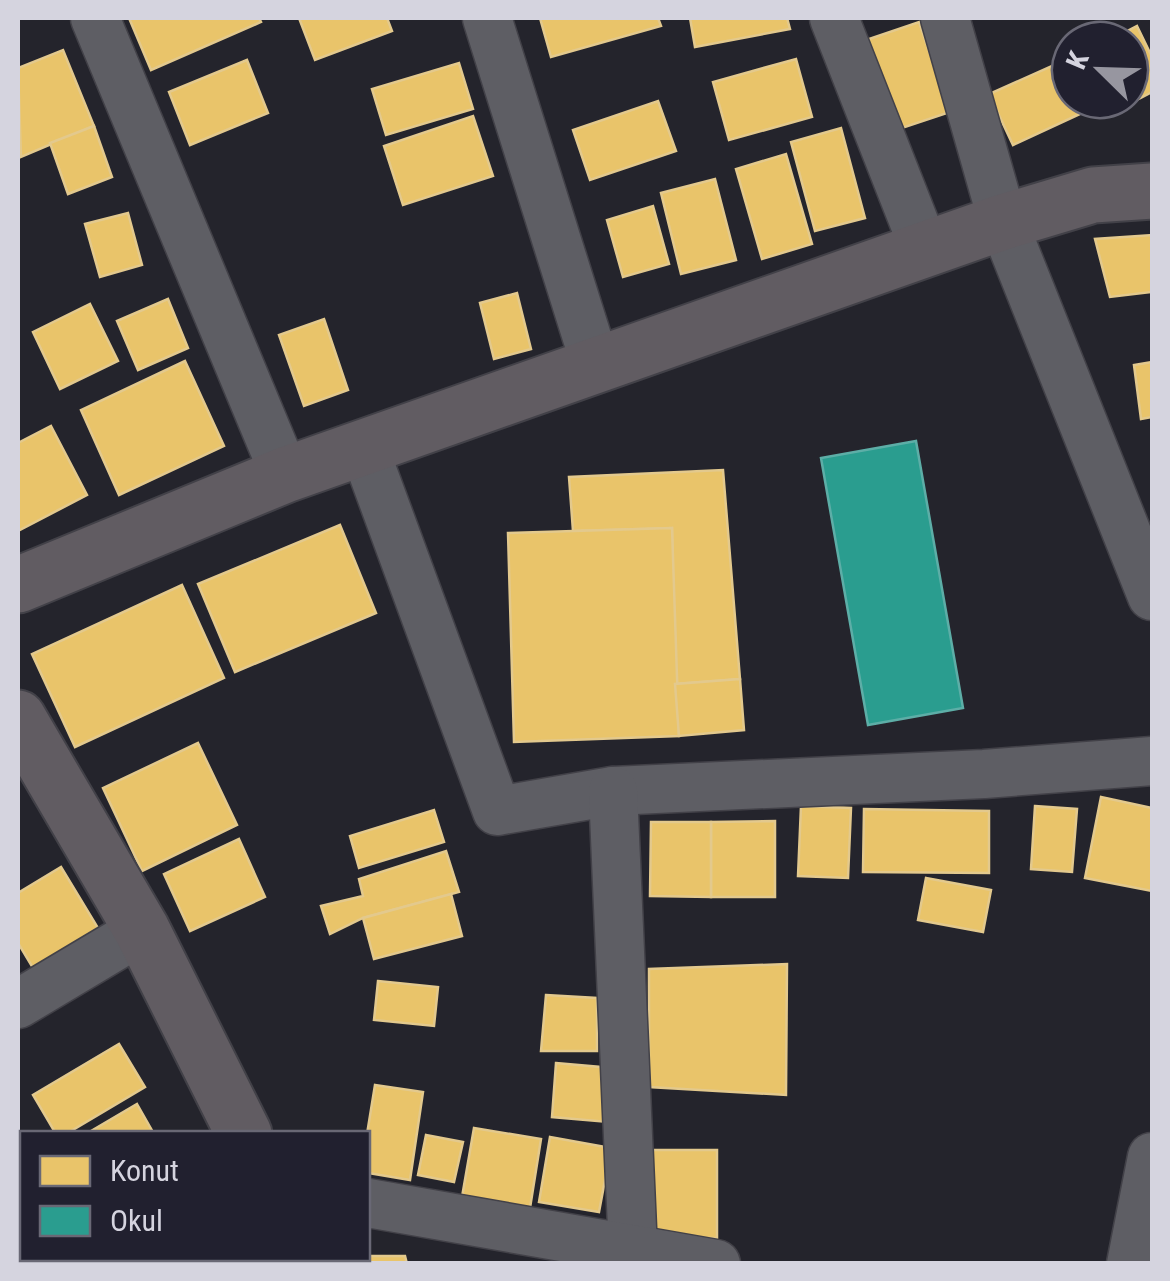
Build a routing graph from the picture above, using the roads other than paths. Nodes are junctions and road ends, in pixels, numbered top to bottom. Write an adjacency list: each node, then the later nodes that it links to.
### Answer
1 (96, 18): 10 (street)
2 (487, 18): 8 (street)
3 (834, 18): 7 (street)
4 (944, 18): 6 (street)
5 (1152, 191): 6 (main road)
6 (1002, 222): 7 (main road); 12 (street)
7 (925, 250): 8 (main road)
8 (596, 366): 9 (main road)
9 (365, 451): 10 (main road); 15 (street)
10 (286, 476): 11 (main road)
11 (18, 585)
12 (1152, 596)
13 (18, 718): 16 (main road)
14 (1152, 761): 15 (street)
15 (613, 790): 21 (street)
16 (142, 930): 17 (street); 18 (main road)
17 (18, 1004)
18 (242, 1131)
19 (1152, 1157): 23 (street)
20 (370, 1203): 21 (street)
21 (633, 1252): 22 (street)
22 (716, 1264)
23 (1131, 1264)

